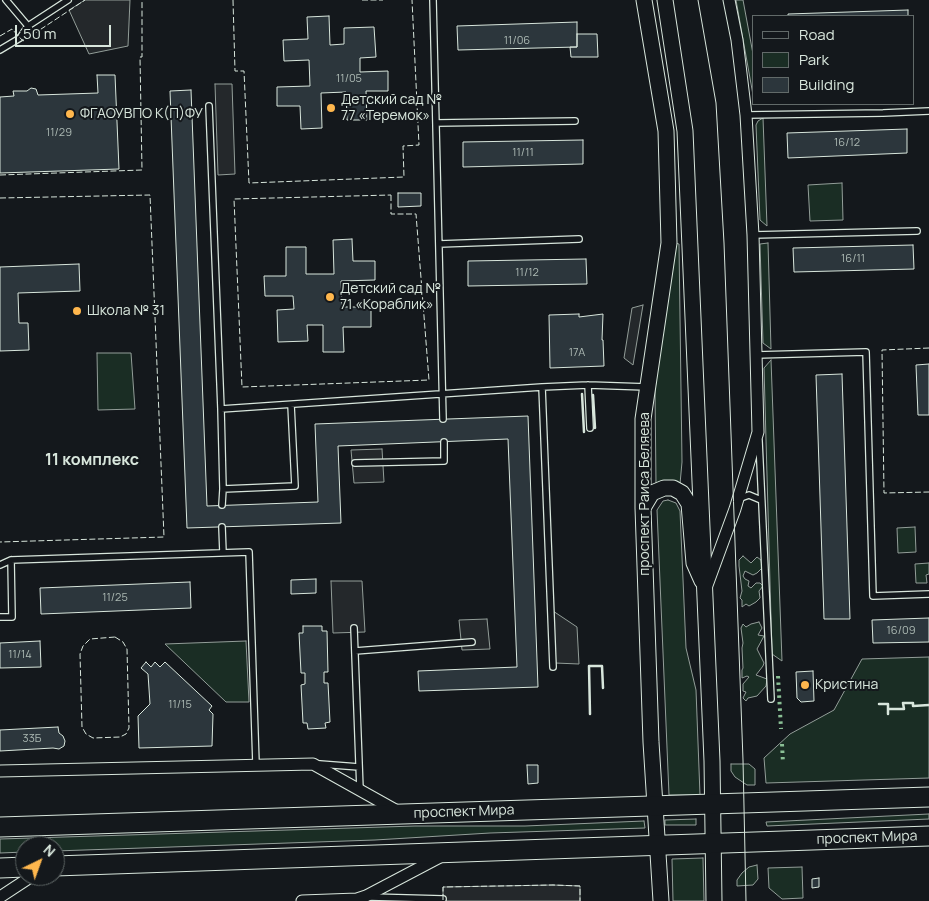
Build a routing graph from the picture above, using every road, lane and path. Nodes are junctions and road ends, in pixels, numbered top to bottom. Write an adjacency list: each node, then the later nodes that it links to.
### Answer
1 (6, 0): 7 (lane)
2 (68, 0): 7 (lane)
3 (433, 0): 13 (lane)
4 (644, 0): 21 (street, проспект Раиса Беляева)
5 (665, 0): 39 (street)
6 (729, 0): 11 (street)
7 (28, 26): 8 (lane)
8 (0, 50)
9 (209, 106): 24 (lane)
10 (929, 111): 11 (lane)
11 (746, 115): 15 (street)
12 (575, 120): 13 (lane)
13 (436, 123): 17 (lane)
14 (917, 231): 15 (lane)
15 (752, 235): 18 (street)
16 (579, 239): 17 (lane)
17 (439, 244): 22 (lane)
18 (756, 355): 27 (street); 40 (lane)
19 (588, 385): 20 (lane); 21 (lane); 26 (lane)
20 (542, 387): 22 (lane); 45 (lane)
21 (647, 387): 34 (street, проспект Раиса Беляева)
22 (443, 392): 23 (lane); 25 (lane)
23 (291, 405): 24 (lane); 30 (lane)
24 (221, 408): 30 (lane)
25 (443, 419)
26 (590, 428)
27 (758, 432): 31 (street); 32 (lane)
28 (444, 442): 29 (lane)
29 (355, 463)
30 (223, 489): 33 (lane)
31 (738, 499): 32 (lane); 39 (street)
32 (761, 500): 46 (lane)
33 (222, 505)
34 (643, 508): 39 (street); 54 (street, проспект Раиса Беляева)
35 (222, 527): 36 (lane)
36 (223, 553): 37 (lane); 47 (lane)
37 (11, 560): 38 (lane); 41 (lane)
38 (0, 565)
39 (706, 589): 53 (street)
40 (929, 594)
41 (0, 617)
42 (354, 628): 44 (lane)
43 (472, 642): 44 (lane)
44 (355, 651): 49 (lane)
45 (553, 667)
46 (771, 699)
47 (256, 764): 48 (street); 50 (street)
48 (312, 764): 49 (lane); 51 (street)
49 (359, 766): 51 (lane)
50 (0, 771)
51 (360, 790): 55 (street)
52 (929, 797): 53 (main road, проспект Мира)
53 (713, 805): 54 (main road, проспект Мира); 58 (street)
54 (655, 806): 55 (main road, проспект Мира); 59 (street, проспект Раиса Беляева)
55 (403, 814): 56 (main road, проспект Мира)
56 (0, 827)
57 (929, 836): 58 (main road, проспект Мира)
58 (713, 843): 59 (main road, проспект Мира); 70 (street)
59 (658, 845): 60 (main road, проспект Мира); 69 (street, проспект Раиса Беляева)
60 (448, 853): 61 (main road, проспект Мира); 67 (street)
61 (65, 866)
62 (15, 867): 63 (main road)
63 (0, 868)
64 (17, 886): 65 (street)
65 (0, 897)
66 (443, 898): 67 (lane)
67 (360, 899): 68 (street)
68 (302, 901)
69 (661, 901)
70 (714, 901)

